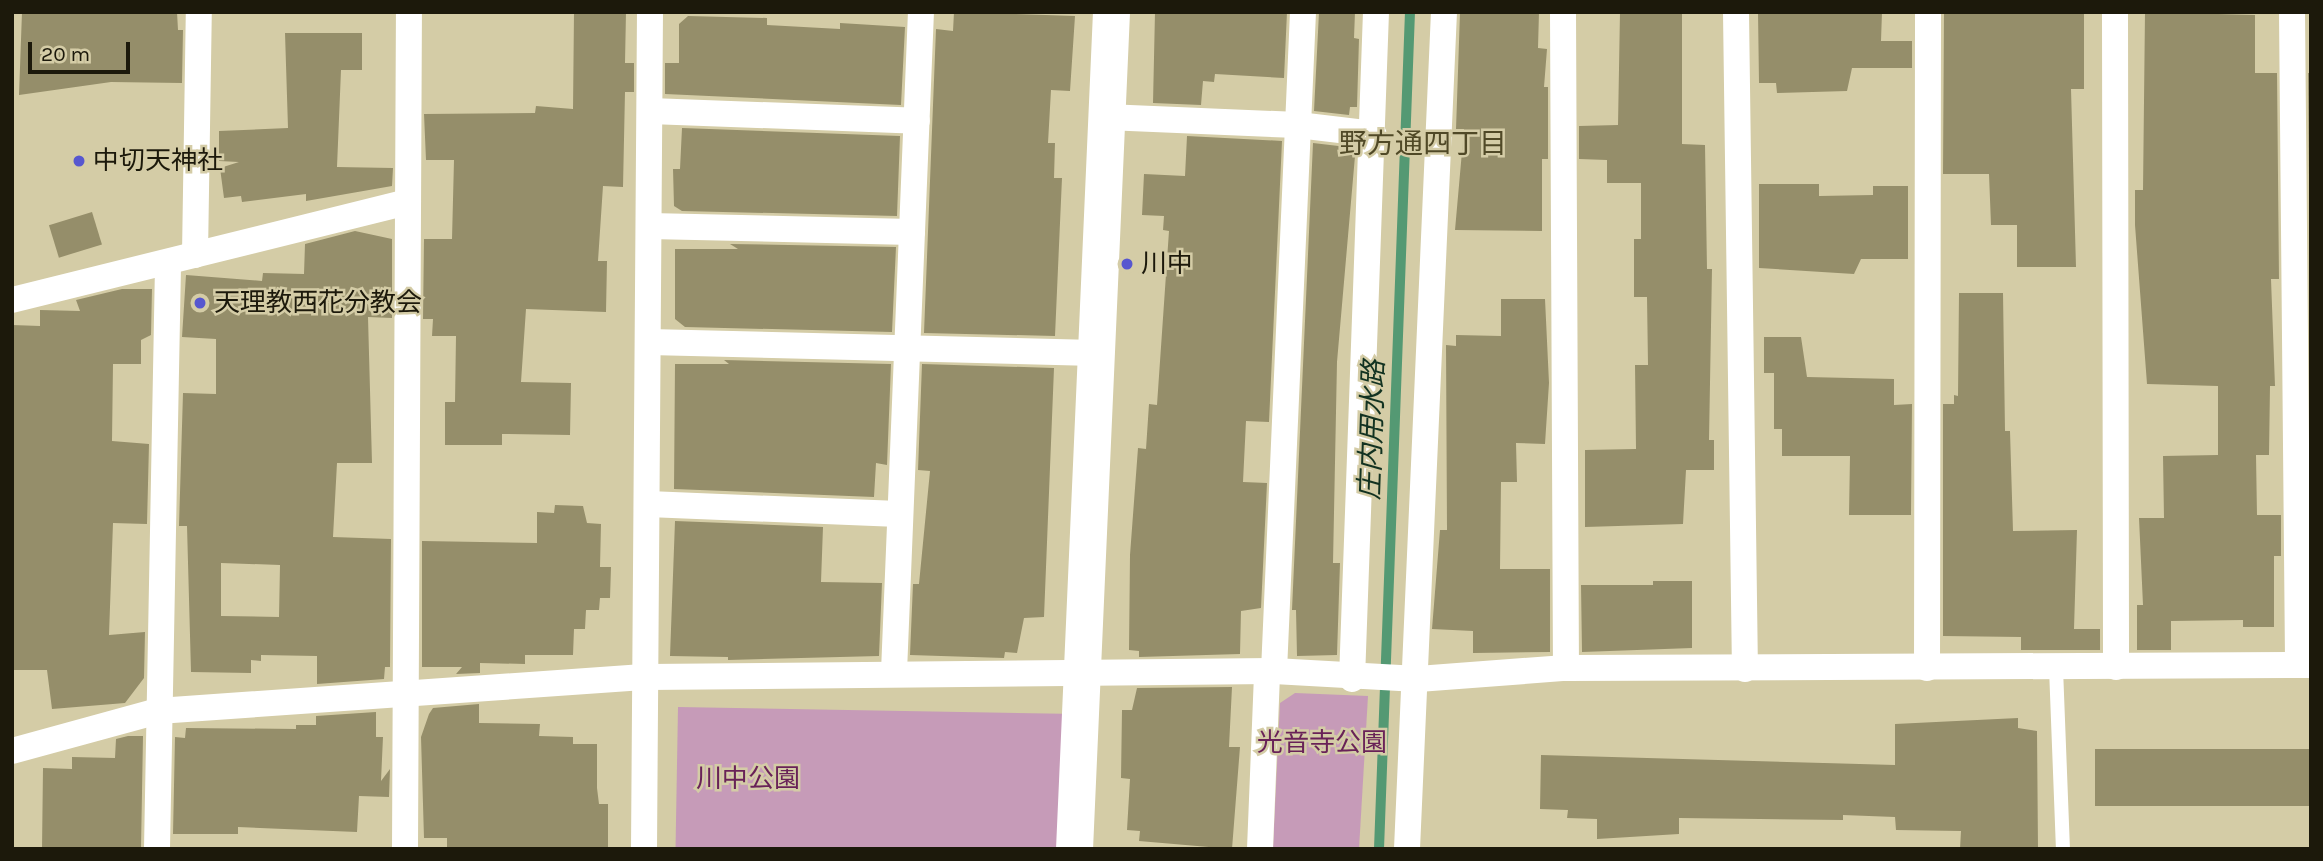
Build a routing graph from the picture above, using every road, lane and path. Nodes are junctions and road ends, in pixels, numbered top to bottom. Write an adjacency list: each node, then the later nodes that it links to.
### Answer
1 (200, 12): 22 (street)
2 (409, 12): 19 (street)
3 (650, 12): 14 (street)
4 (921, 12): 16 (street)
5 (1111, 12): 15 (street)
6 (1303, 12): 17 (street)
7 (1376, 12): 18 (street)
8 (1444, 12): 41 (street)
9 (1563, 12): 31 (street)
10 (1736, 12): 35 (street)
11 (1928, 12): 33 (street)
12 (2115, 12): 32 (street)
13 (2292, 12): 30 (street)
14 (650, 111): 16 (street); 20 (street)
15 (1106, 117): 17 (street); 27 (street)
16 (917, 121): 21 (street)
17 (1298, 125): 18 (street); 38 (street)
18 (1373, 134): 40 (street)
19 (408, 202): 22 (street); 42 (street)
20 (649, 226): 21 (street); 25 (street)
21 (912, 232): 26 (street)
22 (195, 255): 23 (street)
23 (169, 265): 24 (street); 43 (street)
24 (12, 300)
25 (649, 342): 26 (street); 28 (street)
26 (910, 347): 27 (street); 29 (street)
27 (1095, 353): 36 (street)
28 (648, 504): 29 (street); 39 (street)
29 (899, 514): 37 (street)
30 (2304, 665): 32 (street)
31 (1566, 667): 35 (street); 41 (street)
32 (2116, 667): 34 (street)
33 (1927, 668): 34 (street); 35 (street)
34 (2056, 668): 51 (lane)
35 (1745, 669)
36 (1085, 671): 37 (street); 38 (street); 48 (street)
37 (894, 672): 39 (street)
38 (1271, 672): 40 (street); 49 (street)
39 (647, 677): 42 (street); 47 (street)
40 (1358, 679): 41 (street)
41 (1409, 679): 50 (street)
42 (407, 693): 43 (street); 46 (street)
43 (158, 711): 44 (street); 45 (street)
44 (12, 751)
45 (157, 849)
46 (405, 849)
47 (644, 849)
48 (1074, 849)
49 (1260, 849)
50 (1407, 849)
51 (2063, 849)

